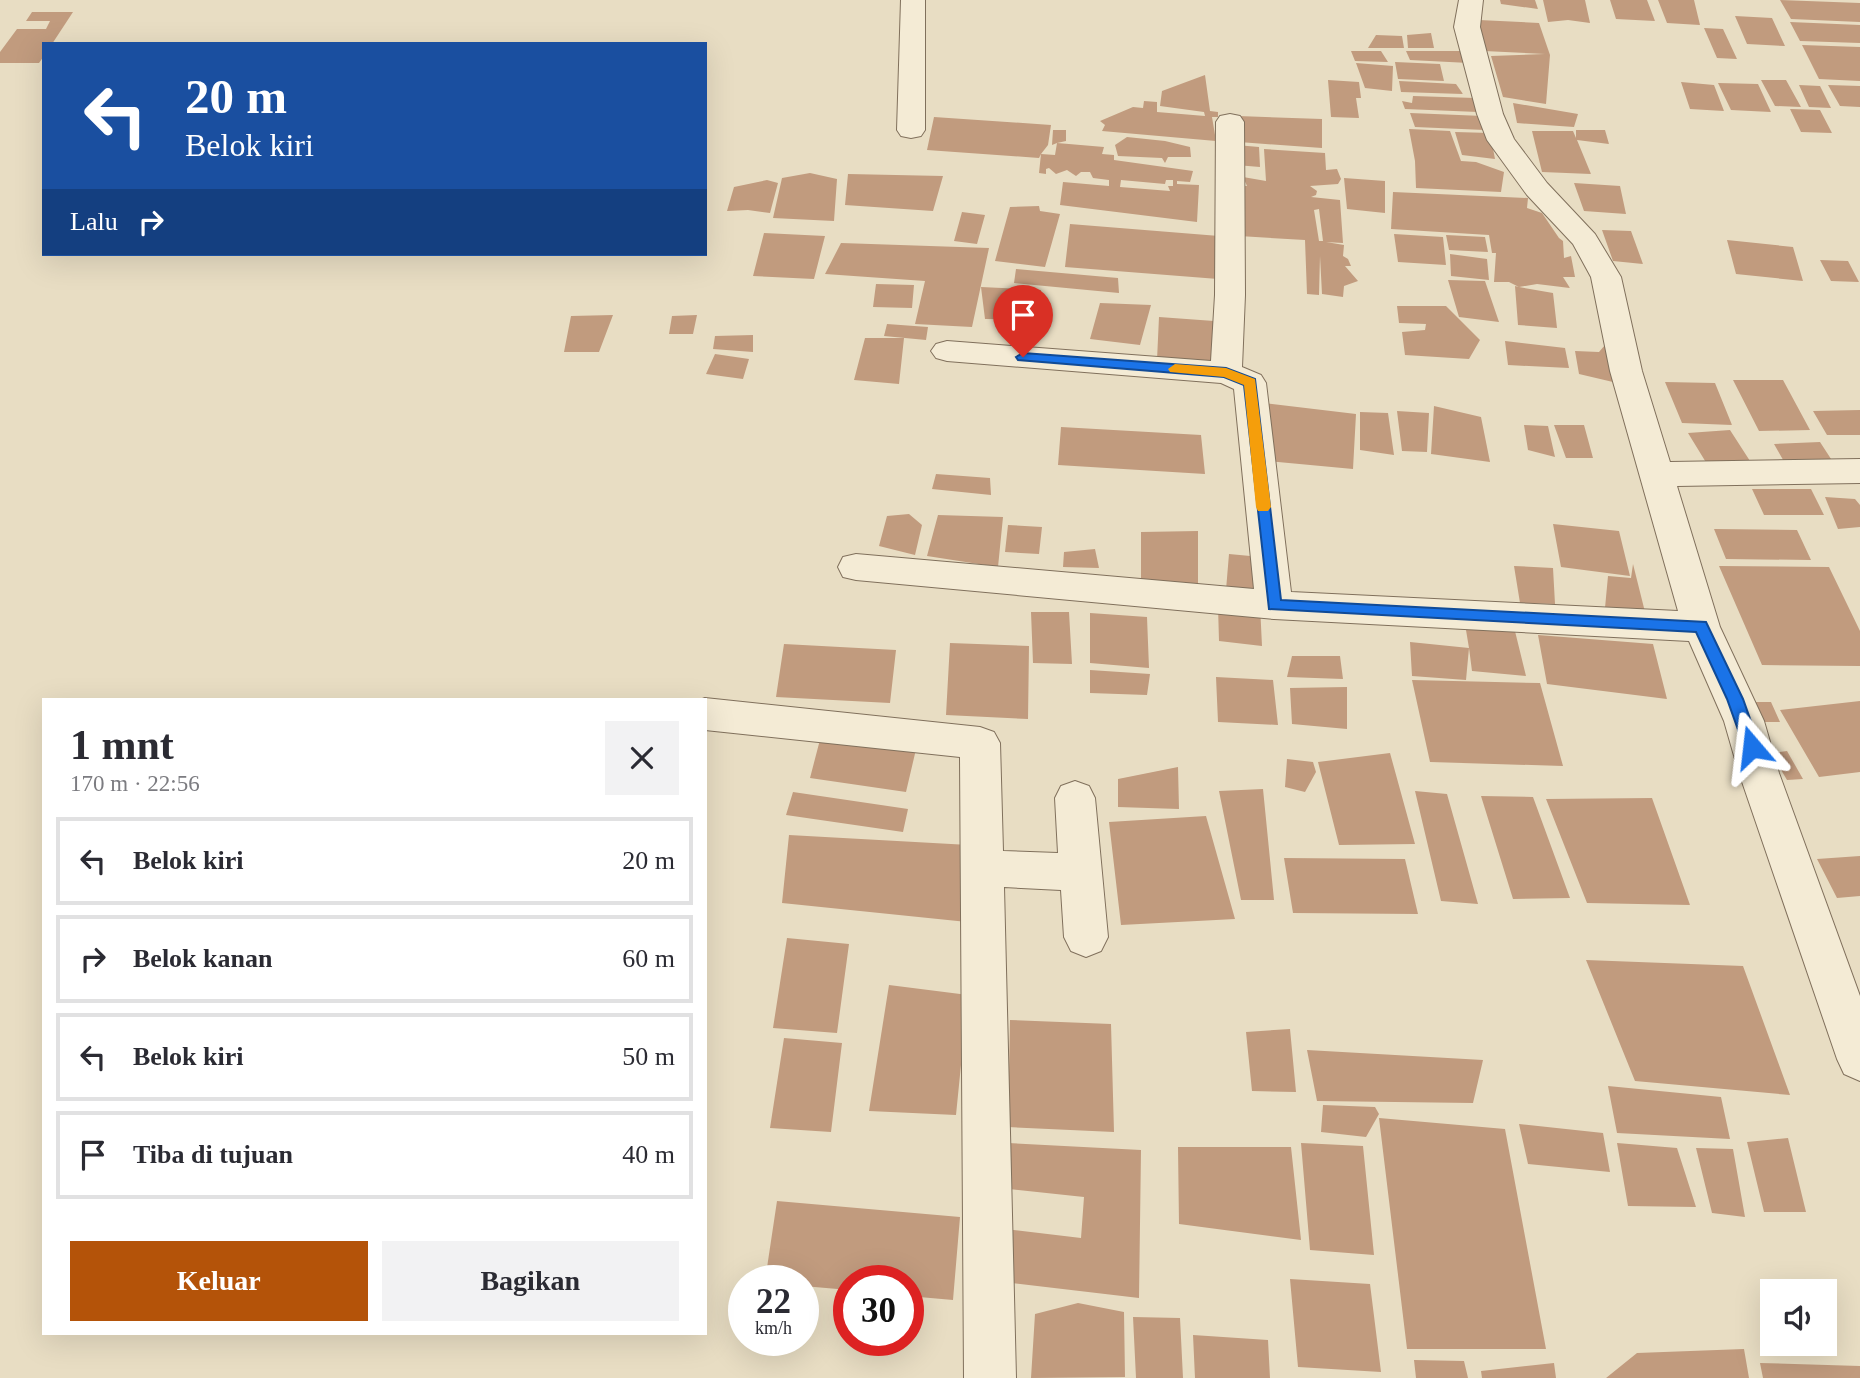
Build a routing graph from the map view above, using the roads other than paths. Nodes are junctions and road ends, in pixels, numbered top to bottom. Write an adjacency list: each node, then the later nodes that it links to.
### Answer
1 (913, 0): 4 (street)
2 (1471, 0): 8 (street)
3 (1230, 122): 6 (street)
4 (911, 130)
5 (947, 351): 6 (street)
6 (1226, 373): 10 (street)
7 (1860, 471): 8 (street)
8 (1655, 474): 11 (street)
9 (856, 567): 10 (street)
10 (1274, 605): 11 (street)
11 (1701, 627): 17 (street)
12 (707, 714): 14 (street)
13 (1075, 798): 15 (street)
14 (982, 868): 15 (street); 18 (street)
15 (1081, 873): 16 (street)
16 (1086, 937)
17 (1860, 1059)
18 (990, 1378)

